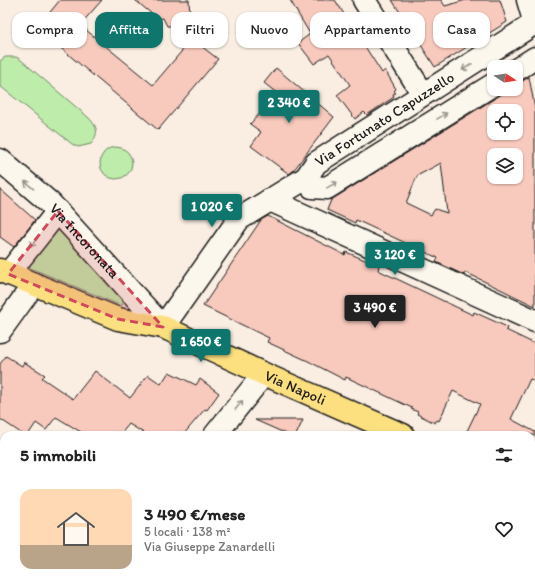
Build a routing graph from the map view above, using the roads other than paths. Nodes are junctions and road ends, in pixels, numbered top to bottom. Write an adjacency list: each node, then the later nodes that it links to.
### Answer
1 (364, 0): 7 (street)
2 (528, 0): 3 (street)
3 (535, 24): 7 (street, Via Fortunato Capuzzello, one-way to 7)
4 (535, 58): 5 (street)
5 (523, 66)
6 (487, 88): 9 (street, Via Fortunato Capuzzello, one-way to 6)
7 (423, 94): 9 (street, Via Fortunato Capuzzello)
8 (0, 160): 11 (street, Via Incoronata, one-way to 8)
9 (306, 178): 10 (street)
10 (270, 200): 14 (street); 16 (street)
11 (58, 211): 12 (street, one-way to 12); 16 (street, Via Incoronata)
12 (4, 272): 13 (main road, Via Napoli)
13 (34, 284): 15 (street); 16 (main road, Via Napoli)
14 (535, 321)
15 (4, 322)
16 (163, 327): 17 (main road, Via Napoli)
17 (264, 374): 18 (street, one-way to 17); 19 (main road, Via Napoli)
18 (218, 431)
19 (394, 431)

